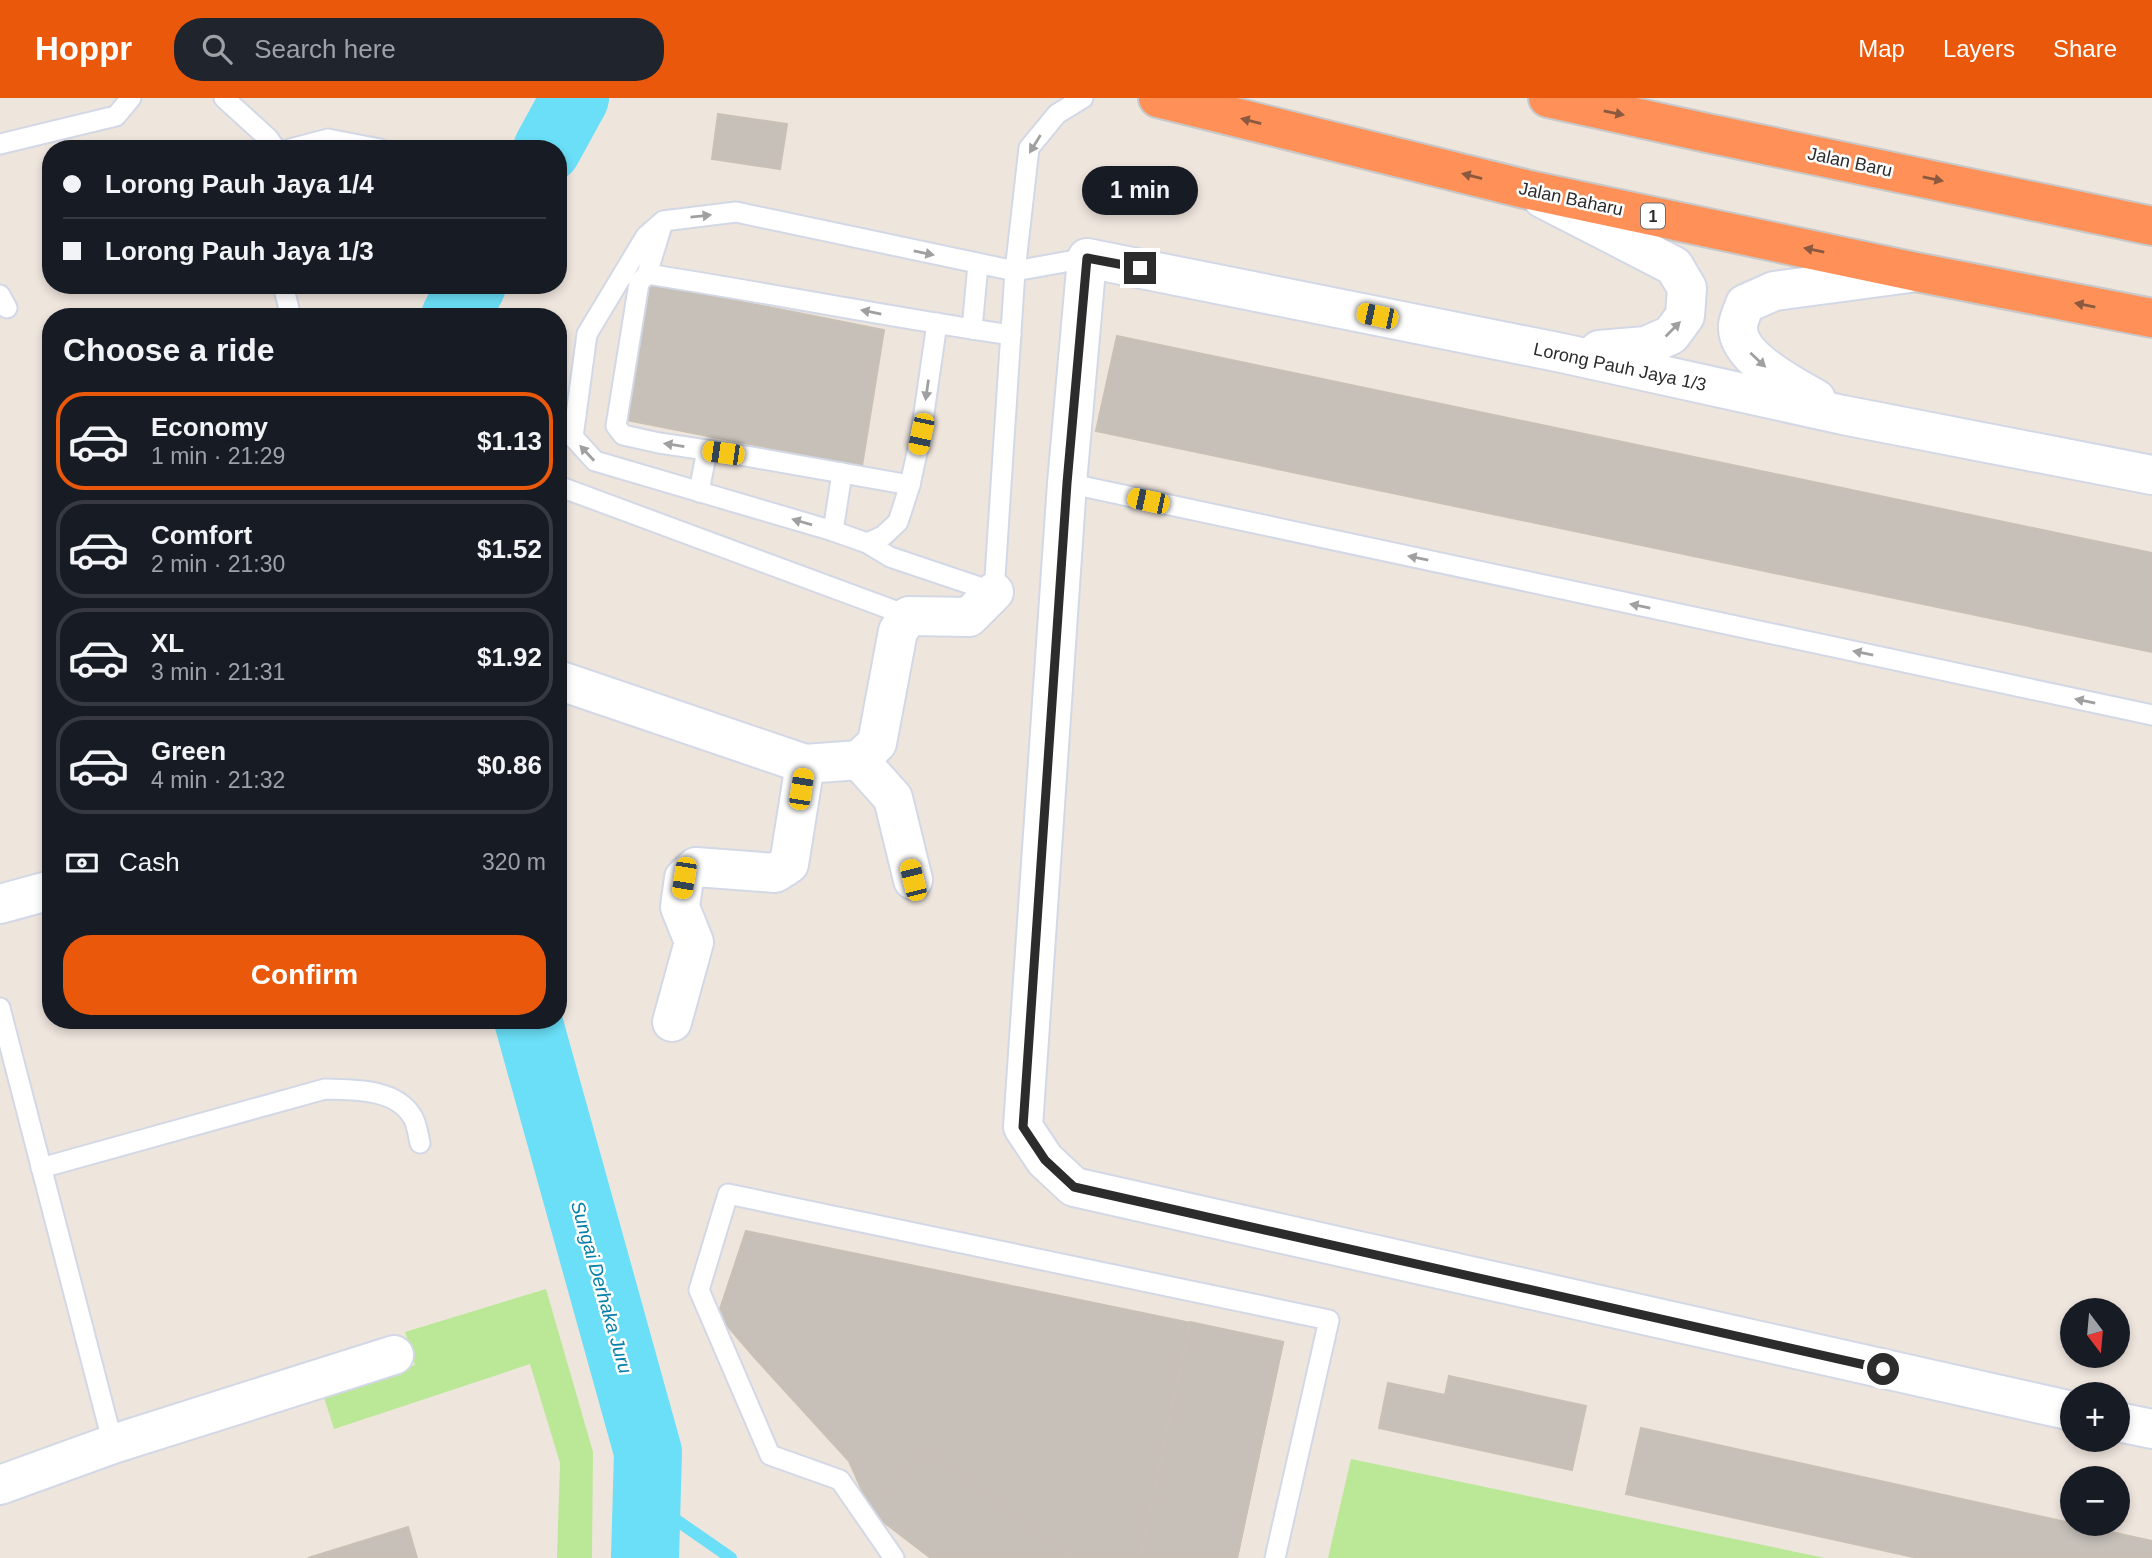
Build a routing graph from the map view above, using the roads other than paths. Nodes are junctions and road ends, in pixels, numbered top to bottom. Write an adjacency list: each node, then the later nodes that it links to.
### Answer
1 (131, 98): 7 (lane)
2 (224, 98): 6 (lane)
3 (1083, 98): 13 (lane, one-way to 13)
4 (1158, 98): 8 (highway, Jalan Baharu / 1, one-way to 4)
5 (1548, 98): 10 (highway, Jalan Baru, one-way to 10)
6 (269, 140)
7 (0, 144)
8 (1525, 189): 14 (highway, Jalan Baharu / 1, one-way to 8); 20 (street, one-way to 8)
9 (663, 221): 12 (lane, one-way to 12); 15 (lane); 28 (lane, one-way to 9)
10 (2152, 226)
11 (1087, 258): 13 (lane); 20 (street, Lorong Pauh Jaya 1/3); 25 (street)
12 (978, 264): 13 (lane); 18 (lane)
13 (1015, 271): 19 (lane)
14 (1916, 272): 16 (highway, Jalan Baharu / 1, one-way to 14); 21 (street, one-way to 21)
15 (647, 274): 17 (lane, one-way to 15); 22 (lane, one-way to 15)
16 (2152, 318)
17 (937, 323): 18 (lane); 26 (lane, one-way to 26)
18 (971, 329): 19 (lane)
19 (1011, 335): 31 (lane)
20 (1562, 354): 21 (street, Lorong Pauh Jaya 1/3)
21 (1843, 415): 24 (street, Lorong Pauh Jaya 1/3)
22 (707, 450): 23 (lane); 28 (lane)
23 (842, 473): 26 (lane); 29 (lane)
24 (2152, 475)
25 (1067, 483): 34 (lane, one-way to 25); 45 (street)
26 (910, 485): 30 (lane)
27 (567, 489): 32 (lane)
28 (699, 492): 29 (lane, one-way to 28)
29 (833, 531): 30 (lane)
30 (867, 543): 31 (lane)
31 (994, 592): 32 (street)
32 (909, 616): 35 (street)
33 (567, 683): 36 (street)
34 (2152, 715)
35 (859, 760): 36 (street); 37 (street)
36 (805, 764): 41 (street)
37 (913, 880)
38 (42, 892): 39 (street)
39 (0, 904)
40 (0, 1007): 43 (lane)
41 (672, 1022)
42 (420, 1143): 43 (lane)
43 (41, 1168): 48 (lane)
44 (394, 1355): 48 (street)
45 (2060, 1408)
46 (2130, 1424): 47 (street)
47 (2152, 1429)
48 (113, 1444): 49 (street)
49 (0, 1485)
50 (894, 1558): 51 (lane)
51 (1275, 1558)

